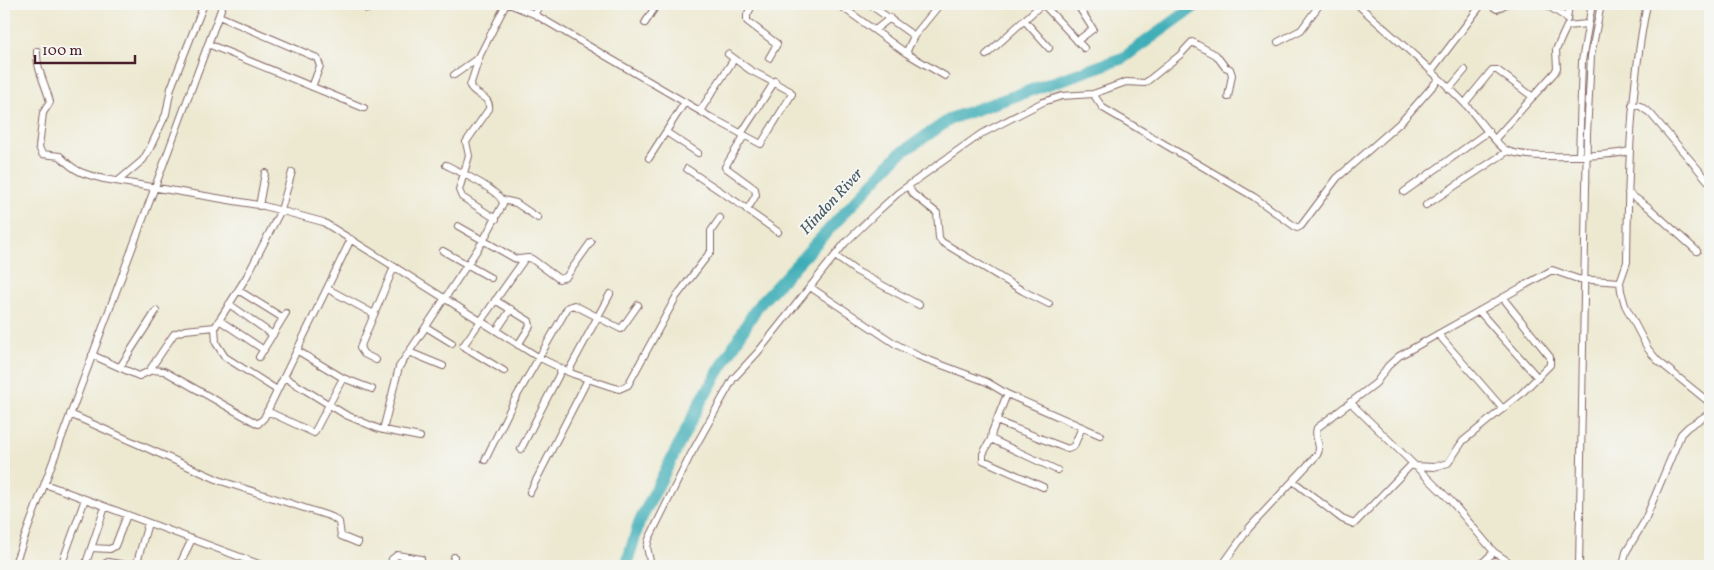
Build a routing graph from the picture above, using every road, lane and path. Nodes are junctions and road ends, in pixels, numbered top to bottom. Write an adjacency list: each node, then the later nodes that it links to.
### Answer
1 (204, 4): 76 (street)
2 (223, 4): 25 (street)
3 (507, 4): 24 (street); 42 (street)
4 (541, 4): 24 (street)
5 (657, 4): 29 (street)
6 (754, 4): 43 (street)
7 (838, 4): 31 (street)
8 (869, 4): 23 (street)
9 (881, 4): 23 (street)
10 (940, 4): 32 (street)
11 (1043, 4): 27 (street); 33 (street)
12 (1077, 4): 33 (street)
13 (1320, 4): 34 (street)
14 (1357, 4): 46 (street)
15 (1482, 4): 46 (street)
16 (1489, 4): 17 (street)
17 (1506, 4)
18 (1545, 4): 28 (street)
19 (1569, 4): 28 (street)
20 (1592, 4): 30 (street)
21 (1601, 4): 69 (street)
22 (1647, 4): 58 (street)
23 (876, 9): 26 (street)
24 (534, 14): 56 (street)
25 (218, 16): 35 (street); 51 (street)
26 (890, 18): 31 (street); 32 (street)
27 (1024, 20): 36 (street); 41 (street)
28 (1568, 21): 30 (street); 54 (street)
29 (645, 23)
30 (1588, 24): 68 (street)
31 (875, 30): 39 (street)
32 (914, 36): 39 (street)
33 (1077, 41): 37 (street)
34 (1278, 42)
35 (208, 44): 51 (street); 79 (street)
36 (1049, 48)
37 (1084, 48)
38 (37, 51): 76 (street)
39 (906, 53): 48 (street)
40 (728, 54): 44 (street)
41 (986, 55)
42 (478, 58): 47 (street); 75 (street)
43 (769, 58)
44 (734, 59): 50 (street); 60 (street)
45 (1465, 70): 52 (street)
46 (1431, 71): 49 (street)
47 (454, 75)
48 (945, 76)
49 (1438, 80): 52 (street); 53 (street)
50 (775, 81): 63 (street); 63 (street)
51 (312, 87): 59 (street)
52 (1449, 89): 57 (street)
53 (1093, 94): 55 (street); 78 (street)
54 (1533, 96): 57 (street); 64 (street)
55 (1228, 97)
56 (685, 102): 60 (street); 62 (street)
57 (1465, 104): 61 (street)
58 (1632, 104): 66 (street); 77 (street)
59 (364, 108)
60 (700, 111): 63 (street)
61 (1489, 131): 64 (street); 80 (street)
62 (666, 132): 67 (street); 70 (street)
63 (743, 135): 85 (street)
64 (1495, 138): 65 (street)
65 (1508, 151): 68 (street); 83 (street)
66 (1630, 151): 69 (street); 81 (street)
67 (698, 153)
68 (1579, 156): 69 (street)
69 (1587, 156): 102 (street)
70 (649, 158)
71 (446, 165): 75 (street)
72 (687, 169): 85 (street)
73 (292, 172): 86 (street)
74 (265, 173): 84 (street)
75 (466, 174): 82 (street); 89 (street)
76 (118, 181): 79 (street)
77 (1708, 182)
78 (908, 186): 97 (street); 113 (street)
79 (155, 187): 84 (street); 132 (street)
80 (1404, 192)
81 (1628, 193): 96 (street); 103 (street)
82 (503, 200): 87 (street); 89 (street)
83 (1426, 205)
84 (259, 206): 86 (street)
85 (747, 209): 91 (street)
86 (281, 210): 92 (street); 106 (street)
87 (538, 218)
88 (720, 218): 144 (street)
89 (496, 219): 93 (street)
90 (458, 226): 93 (street)
91 (778, 232)
92 (351, 239): 100 (street); 105 (street)
93 (483, 241): 98 (street); 99 (street)
94 (591, 242): 98 (street)
95 (443, 251): 99 (street)
96 (1697, 251)
97 (835, 256): 104 (street); 114 (street)
98 (524, 260): 110 (street)
99 (467, 265): 101 (street); 108 (street)
100 (394, 267): 108 (street); 118 (street)
101 (491, 278)
102 (1584, 280): 103 (street); 109 (street); 194 (street)
103 (1620, 282): 149 (street)
104 (810, 287): 147 (street); 190 (street)
105 (328, 289): 118 (street); 130 (street)
106 (238, 290): 111 (street); 125 (street)
107 (610, 294): 119 (street)
108 (446, 298): 121 (street); 123 (street)
109 (1503, 298): 117 (street); 143 (street)
110 (494, 300): 115 (street); 121 (street)
111 (229, 304): 120 (street); 125 (street)
112 (638, 304): 119 (street)
113 (1049, 304)
114 (919, 305)
115 (510, 309): 124 (street); 128 (street)
116 (156, 311): 137 (street)
117 (1479, 311): 126 (street); 143 (street)
118 (374, 314): 135 (street)
119 (597, 317): 134 (street); 140 (street)
120 (219, 320): 122 (street); 129 (street)
121 (482, 320): 124 (street); 139 (street)
122 (215, 327): 138 (street); 146 (street)
123 (426, 328): 127 (street); 131 (street)
124 (497, 330): 128 (street)
125 (273, 334): 129 (street)
126 (1438, 334): 148 (street); 151 (street)
127 (452, 343)
128 (518, 345): 134 (street)
129 (264, 350): 133 (street)
130 (298, 351): 141 (street); 142 (street)
131 (409, 352): 136 (street); 157 (street)
132 (92, 355): 137 (street); 154 (street)
133 (259, 357)
134 (538, 357): 140 (street); 162 (street)
135 (376, 360)
136 (443, 366)
137 (120, 367): 138 (street)
138 (149, 371): 152 (street)
139 (504, 371)
140 (565, 371): 144 (street); 161 (street)
141 (284, 377): 146 (street); 150 (street)
142 (343, 378): 145 (street); 150 (street)
143 (1538, 378): 151 (street)
144 (588, 379): 168 (street)
145 (372, 389)
146 (277, 390): 152 (street)
147 (1007, 394): 155 (street); 156 (street)
148 (1350, 402): 163 (street); 165 (street)
149 (1710, 403)
150 (329, 404): 152 (street); 157 (street)
151 (1502, 409): 163 (street)
152 (267, 412)
153 (1710, 413): 195 (street)
154 (70, 414): 166 (street); 174 (street)
155 (996, 421): 156 (street); 160 (street)
156 (1082, 427): 158 (street)
157 (383, 430): 159 (street)
158 (1100, 434)
159 (420, 437)
160 (991, 440): 164 (street); 167 (street)
161 (521, 449)
162 (484, 460)
163 (1413, 465): 165 (street); 176 (street)
164 (1057, 470)
165 (1293, 481): 191 (street)
166 (45, 484): 169 (street); 179 (street)
167 (1043, 487)
168 (530, 492)
169 (85, 499): 170 (street); 181 (street)
170 (105, 508): 171 (street); 175 (street)
171 (127, 514): 172 (street); 175 (street)
172 (148, 523): 173 (street); 185 (street)
173 (192, 539): 186 (street); 187 (street)
174 (358, 543)
175 (91, 548): 182 (street)
176 (1494, 552): 192 (street); 193 (street)
177 (454, 557): 189 (street)
178 (421, 559): 188 (street)
179 (15, 565): 180 (street)
180 (22, 566)
181 (61, 566)
182 (84, 566)
183 (101, 566): 184 (street)
184 (132, 566)
185 (136, 566)
186 (179, 566)
187 (264, 566)
188 (391, 566)
189 (452, 566)
190 (651, 566)
191 (1225, 566)
192 (1479, 566)
193 (1515, 566)
194 (1579, 566)
195 (1623, 566)

